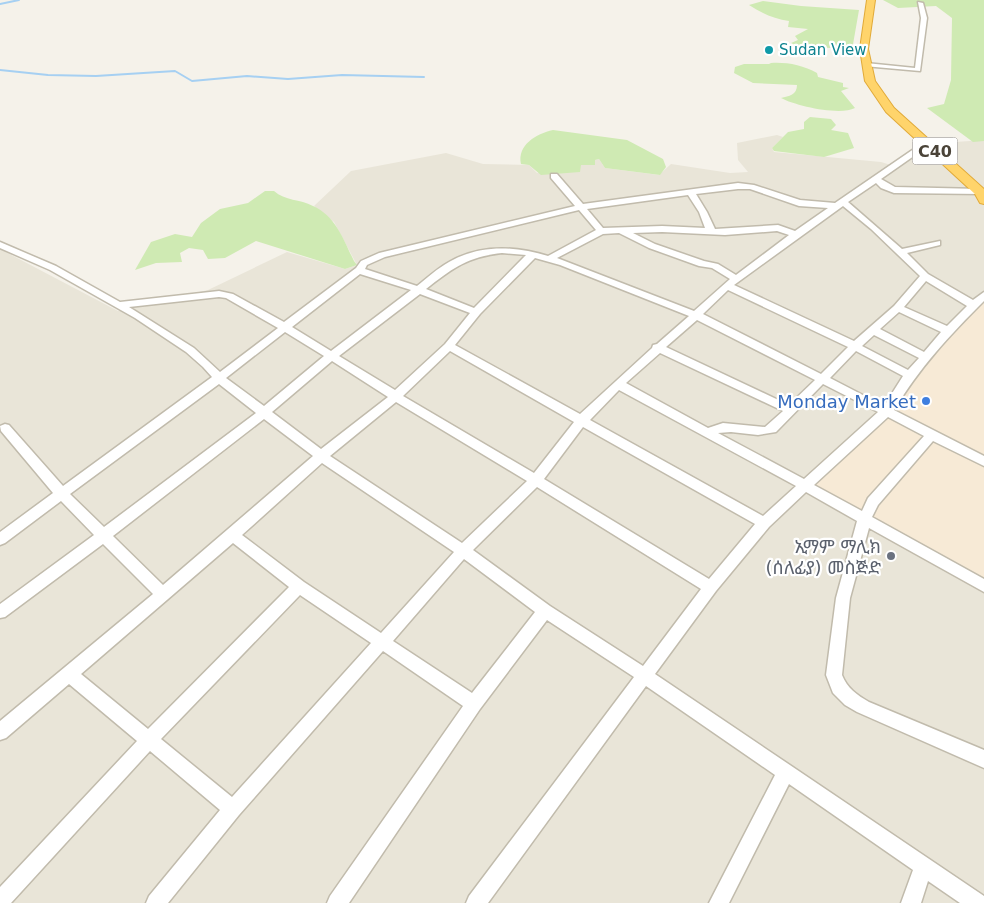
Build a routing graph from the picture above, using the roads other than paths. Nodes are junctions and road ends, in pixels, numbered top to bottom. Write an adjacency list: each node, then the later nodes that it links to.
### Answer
1 (871, 0): 3 (highway, C40)
2 (920, 3): 3 (street)
3 (866, 65): 4 (highway, C40)
4 (886, 102): 5 (highway, C40); 6 (highway, C40)
5 (927, 144): 6 (highway, C40); 8 (street)
6 (966, 173): 9 (highway, C40)
7 (554, 176): 12 (street)
8 (876, 179): 9 (street); 11 (street)
9 (983, 192)
10 (691, 193): 11 (street); 12 (street); 15 (street)
11 (840, 204): 16 (street); 19 (street)
12 (581, 207): 14 (street); 22 (street)
13 (621, 230): 14 (street); 15 (street); 24 (street)
14 (601, 231): 21 (street)
15 (711, 231): 16 (street)
16 (796, 234): 24 (street)
17 (937, 242): 19 (street)
18 (0, 244): 27 (street)
19 (900, 252): 23 (street)
20 (533, 254): 21 (street); 25 (street); 30 (street)
21 (549, 259): 31 (street)
22 (359, 270): 25 (street); 32 (street)
23 (925, 276): 28 (street); 29 (street)
24 (732, 282): 31 (street); 36 (street)
25 (417, 289): 30 (street); 38 (street)
26 (984, 295): 28 (street)
27 (118, 305): 32 (street); 41 (street)
28 (973, 305): 34 (street)
29 (898, 308): 33 (street); 34 (street)
30 (476, 312): 35 (street)
31 (696, 315): 37 (street); 42 (street)
32 (284, 327): 38 (street); 41 (street)
33 (873, 330): 36 (street); 39 (street)
34 (948, 331): 39 (street)
35 (449, 346): 44 (street); 48 (street)
36 (855, 346): 40 (street); 42 (street)
37 (657, 348): 43 (street); 45 (street)
38 (330, 357): 44 (street); 47 (street)
39 (926, 357): 40 (street)
40 (910, 375): 46 (street)
41 (219, 378): 47 (street); 56 (street)
42 (822, 378): 45 (street); 46 (street)
43 (618, 384): 48 (street); 50 (street)
44 (396, 397): 52 (street); 54 (street)
45 (790, 410): 50 (street)
46 (887, 411): 51 (street); 55 (street)
47 (265, 412): 52 (street); 60 (street)
48 (580, 422): 54 (street); 58 (street)
49 (5, 428): 56 (street)
50 (709, 433): 55 (street)
51 (932, 434): 53 (street); 57 (street)
52 (321, 456): 59 (street); 62 (street)
53 (984, 460)
54 (536, 480): 62 (street); 65 (street)
55 (806, 486): 57 (street); 58 (street)
56 (61, 493): 60 (street); 61 (street)
57 (864, 519): 64 (street); 75 (street)
58 (764, 523): 65 (street)
59 (233, 535): 63 (street); 66 (street)
60 (103, 536): 66 (street); 68 (street)
61 (0, 539)
62 (463, 551): 67 (street); 69 (street)
63 (299, 586): 69 (street); 74 (street)
64 (984, 586)
65 (711, 587): 71 (street)
66 (162, 594): 70 (street)
67 (545, 611): 71 (street); 72 (street)
68 (0, 612)
69 (382, 641): 72 (street); 77 (street)
70 (68, 672): 73 (street); 74 (street)
71 (645, 676): 76 (street); 82 (street)
72 (474, 704): 81 (street)
73 (0, 732)
74 (150, 739): 77 (street); 79 (street)
75 (984, 759)
76 (786, 771): 78 (street); 83 (street)
77 (233, 809): 80 (street)
78 (923, 867): 84 (street); 85 (street)
79 (0, 901)
80 (156, 903)
81 (337, 903)
82 (476, 903)
83 (719, 903)
84 (911, 903)
85 (977, 903)

